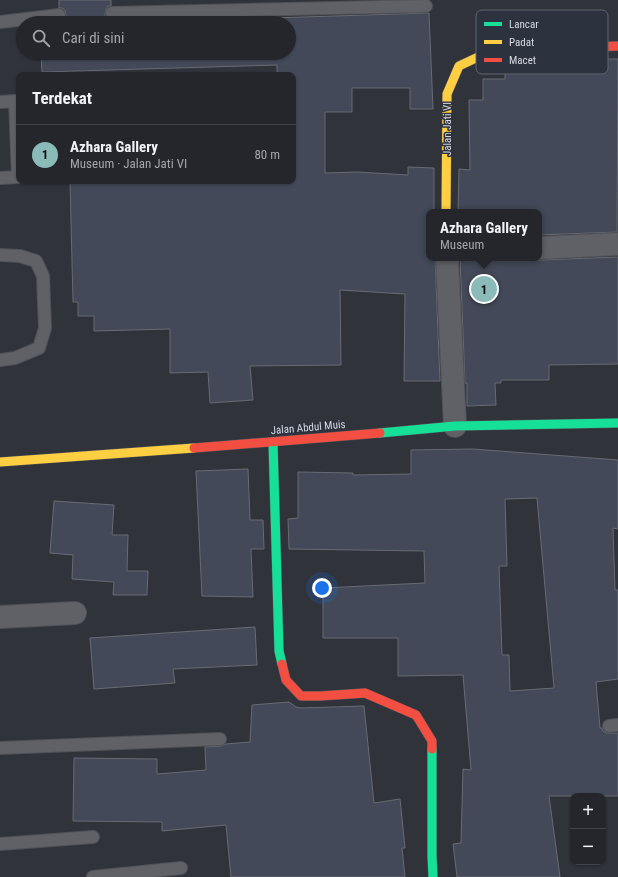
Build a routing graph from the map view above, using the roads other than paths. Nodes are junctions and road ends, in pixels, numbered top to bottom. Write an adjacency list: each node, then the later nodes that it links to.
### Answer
1 (426, 6): 2 (lane)
2 (112, 13)
3 (59, 15): 4 (lane)
4 (51, 16)
5 (16, 20): 6 (lane)
6 (0, 22)
7 (608, 46): 8 (street, Jalan Jati VI)
8 (618, 46)
9 (476, 58): 14 (street, Jalan Jati VI)
10 (16, 101): 11 (lane)
11 (0, 102)
12 (16, 177): 13 (lane)
13 (0, 178)
14 (446, 209)
15 (618, 244): 16 (street)
16 (542, 248)
17 (0, 255): 19 (lane)
18 (447, 261): 21 (street)
19 (0, 360)
20 (618, 423): 21 (street, Jalan Abdul Muis)
21 (456, 426): 22 (street, Jalan Abdul Muis)
22 (274, 442): 23 (street, Jalan Abdul Muis); 32 (street)
23 (0, 462)
24 (75, 613): 25 (street)
25 (0, 617)
26 (220, 739): 27 (lane)
27 (0, 748)
28 (93, 837): 29 (lane)
29 (0, 844)
30 (181, 868): 31 (lane)
31 (93, 877)
32 (433, 877)

